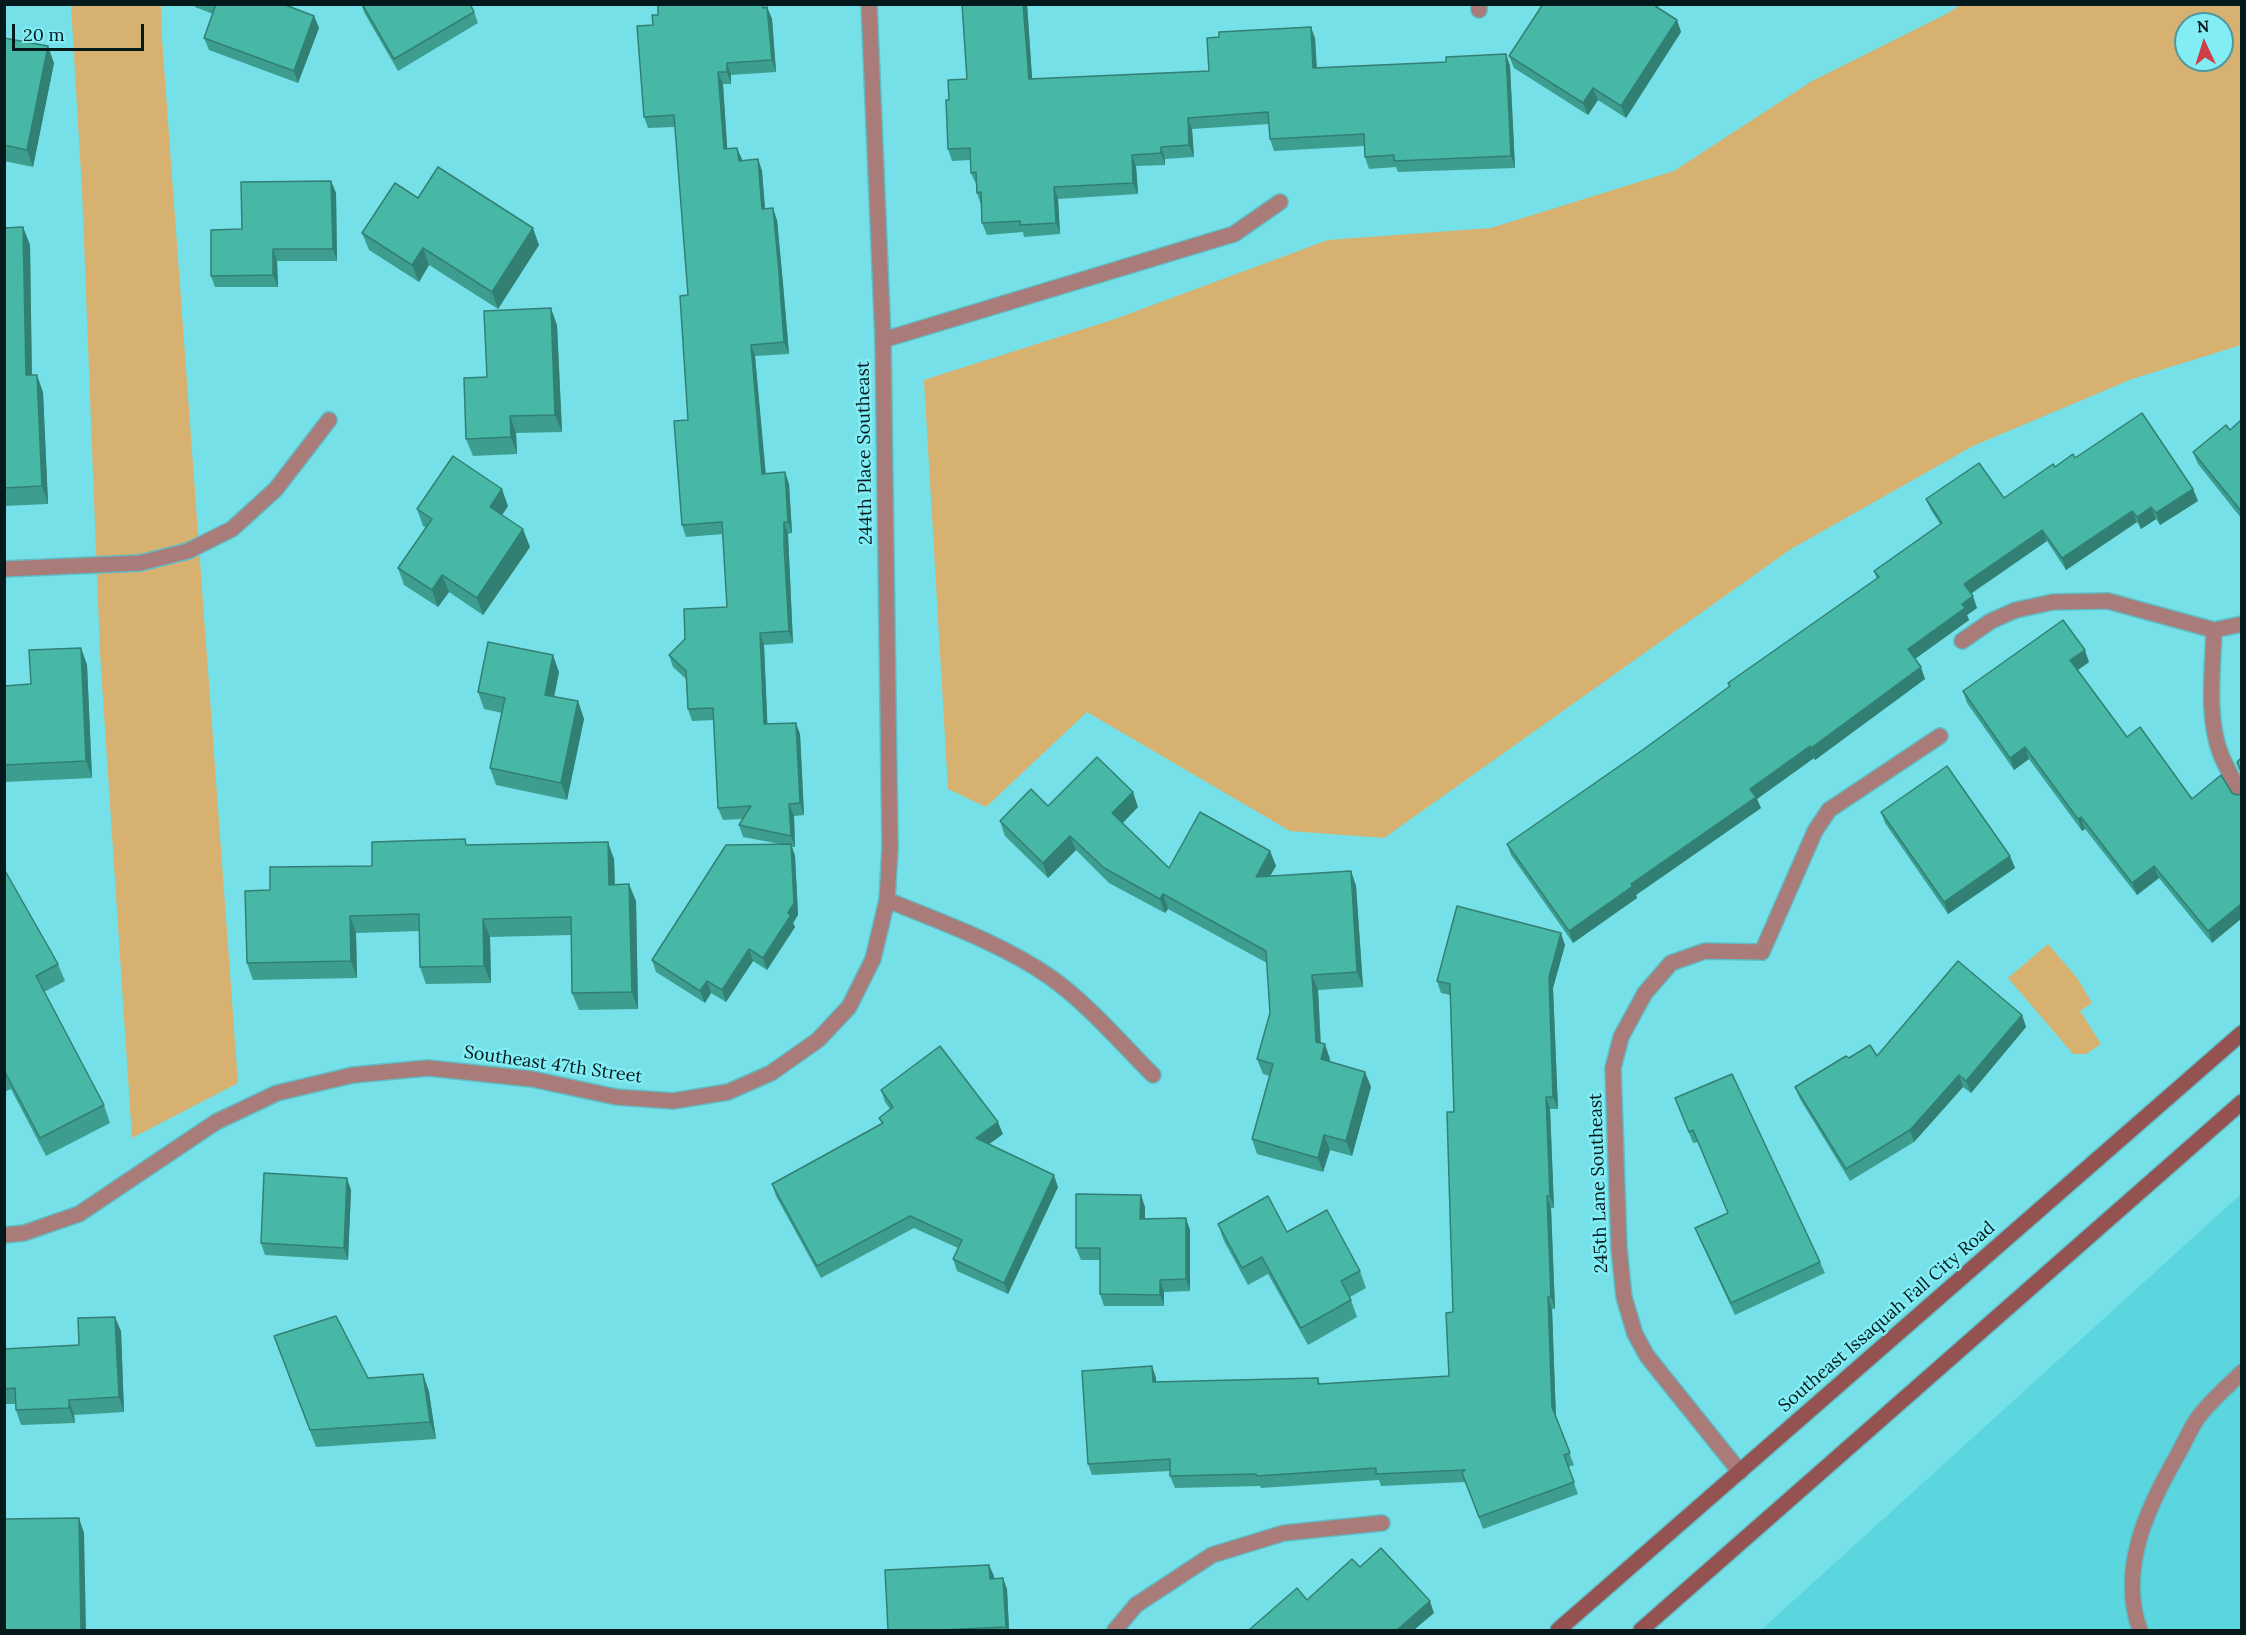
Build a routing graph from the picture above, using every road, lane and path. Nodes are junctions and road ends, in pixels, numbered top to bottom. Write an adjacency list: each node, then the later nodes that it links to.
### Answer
1 (869, 4): 3 (street, 244th Place Southeast)
2 (1280, 202): 3 (street)
3 (883, 340): 11 (street, 244th Place Southeast)
4 (329, 420): 5 (street)
5 (4, 569)
6 (2241, 624): 7 (street)
7 (2214, 630): 8 (street); 10 (street)
8 (1962, 641)
9 (1940, 736): 17 (street, 245th Lane Southeast)
10 (2241, 797)
11 (887, 900): 13 (street); 15 (street, Southeast 47th Street)
12 (2241, 1033): 17 (street, Southeast Issaquah Fall City Road)
13 (1153, 1075)
14 (2241, 1102): 21 (street)
15 (4, 1235)
16 (2241, 1372): 22 (street)
17 (1740, 1472): 20 (street, Southeast Issaquah Fall City Road)
18 (1382, 1523): 19 (street)
19 (1115, 1630)
20 (1558, 1630)
21 (1641, 1630)
22 (2140, 1630)

